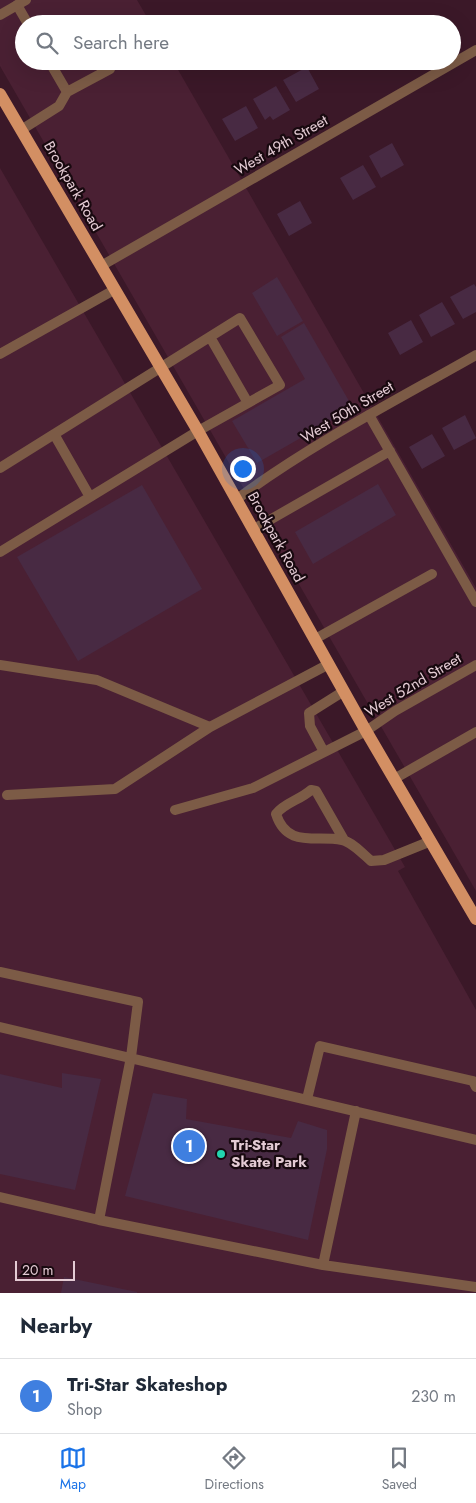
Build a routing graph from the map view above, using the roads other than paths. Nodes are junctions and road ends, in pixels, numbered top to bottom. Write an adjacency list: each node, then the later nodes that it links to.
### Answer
1 (22, 3): 2 (street)
2 (0, 15)
3 (476, 50): 4 (street, West 49th Street)
4 (461, 59)
5 (54, 70): 8 (street)
6 (108, 70): 8 (street)
7 (441, 70): 11 (street, West 49th Street)
8 (67, 92): 10 (street)
9 (0, 94): 10 (main road, Brookpark Road)
10 (21, 130): 11 (main road, Brookpark Road)
11 (101, 266): 12 (main road, Brookpark Road)
12 (114, 290): 14 (street); 16 (main road, Brookpark Road)
13 (210, 337): 16 (street); 17 (street); 17 (street)
14 (0, 354)
15 (476, 355): 18 (street, West 50th Street)
16 (160, 367): 19 (main road, Brookpark Road); 20 (street)
17 (248, 403): 19 (street)
18 (369, 416): 21 (street); 24 (street, West 50th Street)
19 (198, 431): 23 (street); 24 (main road, Brookpark Road)
20 (54, 434): 22 (street); 23 (street)
21 (390, 451): 25 (street); 28 (street)
22 (0, 468)
23 (90, 497): 26 (street)
24 (237, 499): 25 (main road, Brookpark Road)
25 (254, 529): 29 (main road, Brookpark Road)
26 (0, 552)
27 (432, 574): 29 (street)
28 (476, 602)
29 (315, 639): 30 (main road, Brookpark Road)
30 (329, 664): 33 (main road, Brookpark Road); 34 (street)
31 (0, 665): 34 (street)
32 (476, 665): 35 (street, West 52nd Street)
33 (344, 690): 35 (main road, Brookpark Road); 37 (street)
34 (210, 727): 39 (street)
35 (366, 731): 37 (street, West 52nd Street); 38 (main road, Brookpark Road)
36 (476, 732): 38 (street)
37 (324, 752): 40 (street, West 52nd Street)
38 (394, 779): 42 (main road, Brookpark Road)
39 (7, 795)
40 (175, 810)
41 (344, 840): 41 (street); 42 (street)
42 (430, 841): 43 (main road, Brookpark Road)
43 (476, 918)
44 (0, 972): 46 (street)
45 (0, 1027): 46 (street)
46 (131, 1057): 48 (street); 52 (street)
47 (476, 1086): 48 (street)
48 (308, 1099): 49 (street)
49 (356, 1111): 50 (street); 53 (street)
50 (476, 1140)
51 (0, 1197): 52 (street)
52 (99, 1220): 53 (street)
53 (323, 1265): 54 (street)
54 (476, 1287)

